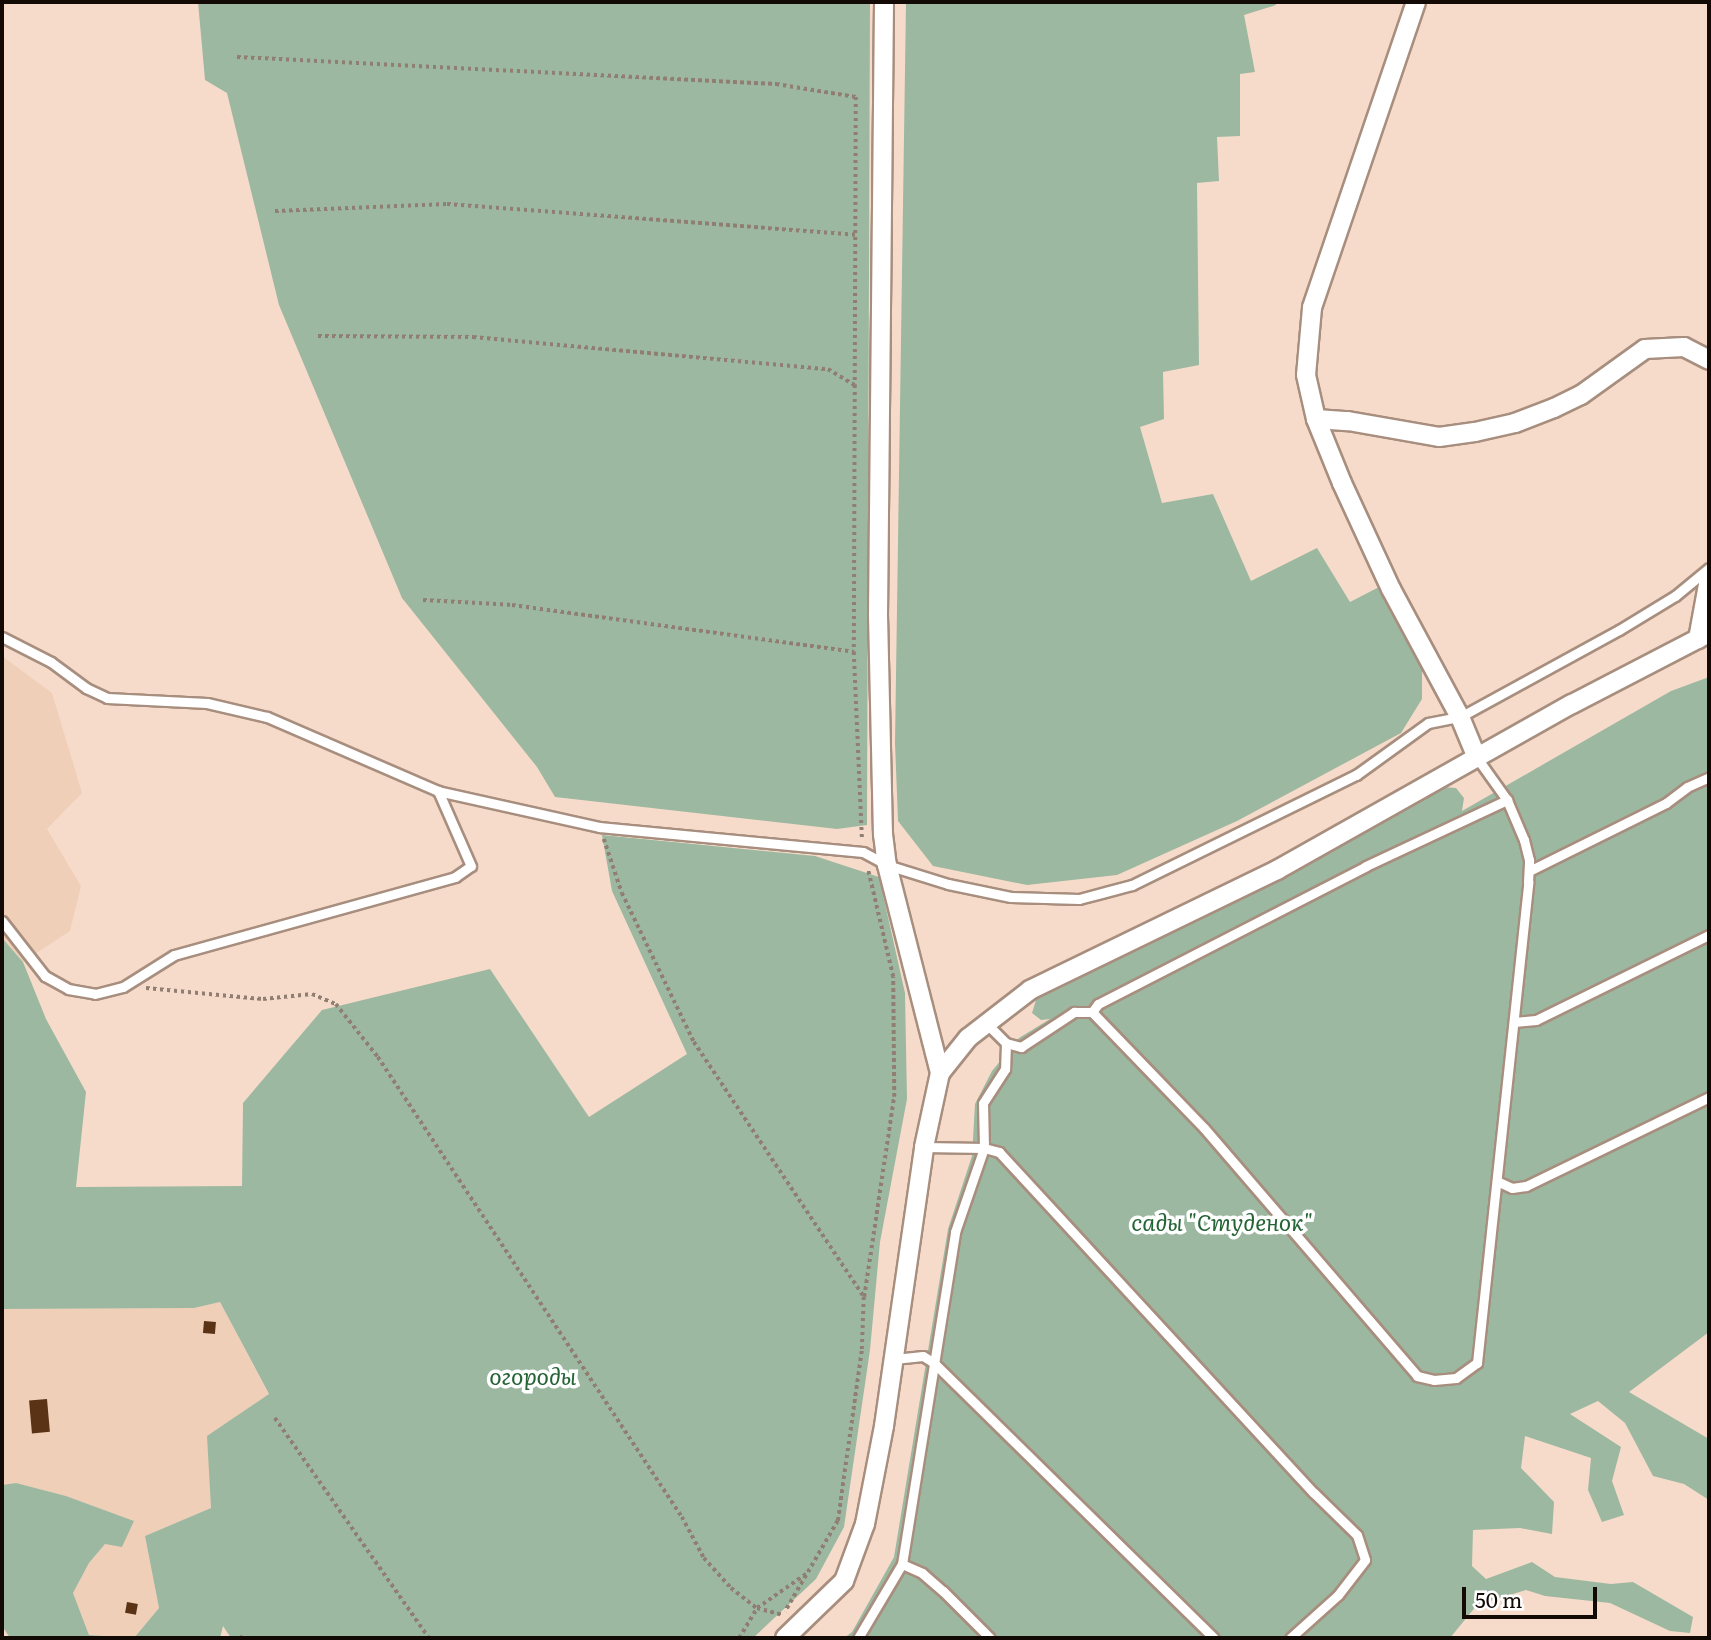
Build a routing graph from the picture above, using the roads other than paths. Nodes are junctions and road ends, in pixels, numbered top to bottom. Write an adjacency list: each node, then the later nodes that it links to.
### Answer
1 (884, 2): 14 (street)
2 (1416, 2): 4 (street)
3 (1709, 360): 4 (street)
4 (1316, 419): 9 (street)
5 (1709, 568): 9 (lane)
6 (1709, 579): 7 (street)
7 (1703, 636): 10 (street)
8 (2, 637): 12 (lane)
9 (1460, 717): 10 (street); 14 (lane)
10 (1477, 758): 13 (lane); 20 (street)
11 (1709, 777): 15 (lane)
12 (438, 791): 14 (lane); 16 (lane)
13 (1507, 800): 15 (lane); 18 (lane)
14 (887, 865): 22 (street)
15 (1529, 872): 19 (lane)
16 (2, 920)
17 (1709, 935): 19 (lane)
18 (1091, 1012): 21 (lane); 26 (lane)
19 (1514, 1023): 26 (lane)
20 (987, 1024): 21 (lane); 22 (street)
21 (1006, 1043): 25 (lane)
22 (940, 1073): 24 (street)
23 (1709, 1097): 26 (lane)
24 (924, 1147): 25 (lane); 27 (street)
25 (984, 1148): 28 (lane); 34 (lane)
26 (1499, 1182)
27 (894, 1359): 28 (lane); 30 (street)
28 (934, 1363): 29 (lane); 33 (lane)
29 (902, 1564): 31 (lane); 32 (lane)
30 (796, 1635)
31 (858, 1638)
32 (990, 1638)
33 (1214, 1638)
34 (1290, 1638)

